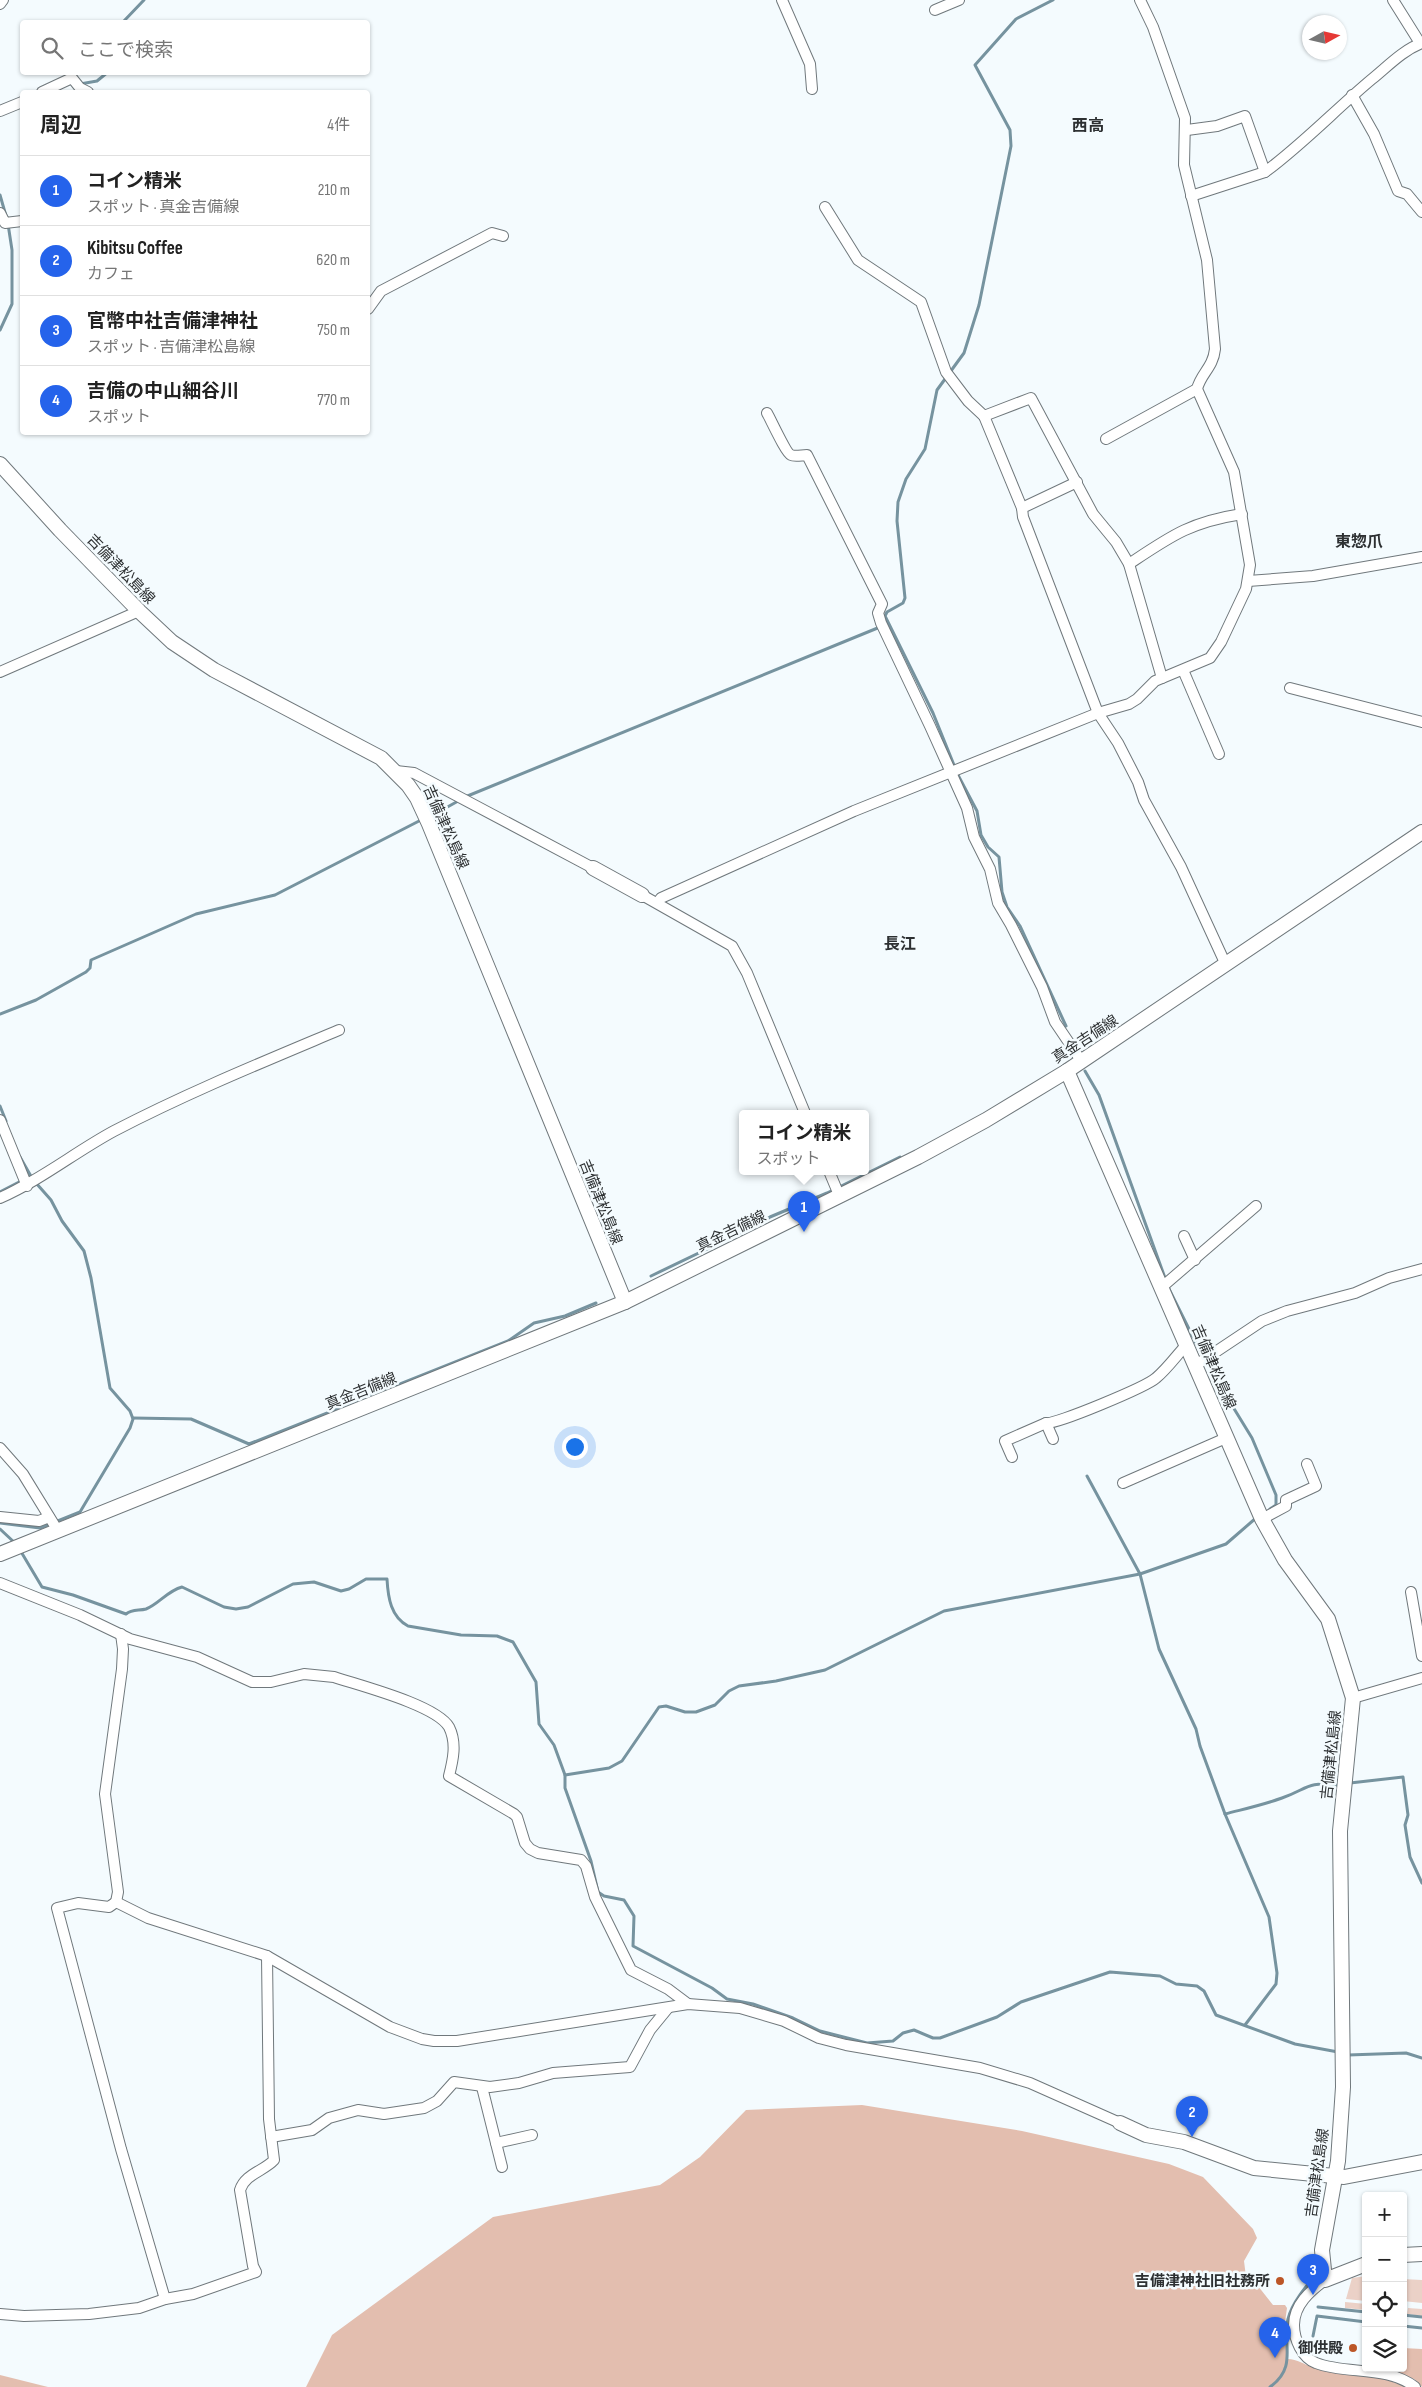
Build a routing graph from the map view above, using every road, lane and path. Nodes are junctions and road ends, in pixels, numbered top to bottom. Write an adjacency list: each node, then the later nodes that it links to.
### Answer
1 (3, 0): 6 (street)
2 (782, 0): 11 (street)
3 (959, 0): 7 (street)
4 (1140, 0): 15 (street)
5 (1393, 0): 8 (street)
6 (0, 4)
7 (935, 10)
8 (1421, 43): 12 (street)
9 (46, 90): 10 (street)
10 (86, 90)
11 (812, 90)
12 (1352, 95): 16 (street); 19 (street)
13 (20, 103): 14 (street)
14 (0, 111)
15 (1187, 130): 16 (street); 17 (street)
16 (1265, 172): 17 (street)
17 (1191, 196): 24 (street)
18 (825, 207): 26 (street)
19 (1422, 212)
20 (5, 219): 21 (street)
21 (20, 220)
22 (504, 236): 23 (street)
23 (370, 306)
24 (1197, 389): 27 (street); 31 (street)
25 (767, 414): 44 (street)
26 (984, 416): 29 (street); 30 (street)
27 (1106, 439)
28 (3, 472): 35 (main road, 吉備津松島線)
29 (1077, 482): 30 (street); 33 (street)
30 (1022, 508): 40 (street)
31 (1242, 514): 33 (street); 34 (street)
32 (1422, 557): 34 (street)
33 (1129, 564): 38 (street)
34 (1248, 581): 36 (street)
35 (139, 611): 37 (street); 43 (main road, 吉備津松島線)
36 (1183, 670): 38 (street); 42 (street)
37 (0, 672)
38 (1162, 678): 40 (street)
39 (1290, 688): 41 (street)
40 (1098, 713): 44 (street); 49 (street)
41 (1422, 722)
42 (1219, 754)
43 (396, 771): 46 (street); 64 (main road, 吉備津松島線)
44 (950, 772): 48 (street); 51 (street)
45 (1422, 832): 49 (main road, 真金吉備線)
46 (593, 868): 47 (main road)
47 (642, 895): 48 (street)
48 (658, 902): 53 (street)
49 (1226, 965): 51 (main road, 真金吉備線)
50 (339, 1030): 56 (street)
51 (1082, 1062): 52 (main road, 真金吉備線)
52 (1067, 1071): 57 (main road, 真金吉備線); 63 (main road, 吉備津松島線)
53 (804, 1110)
54 (0, 1120): 56 (street)
55 (831, 1175): 57 (street)
56 (29, 1182): 58 (street)
57 (839, 1195): 64 (main road, 真金吉備線)
58 (0, 1198)
59 (1256, 1206): 61 (street)
60 (1184, 1236): 61 (street)
61 (1195, 1260): 63 (street)
62 (1422, 1269): 66 (street)
63 (1162, 1287): 65 (main road, 吉備津松島線)
64 (625, 1302): 76 (main road, 真金吉備線)
65 (1187, 1344): 66 (main road, 吉備津松島線); 67 (street)
66 (1196, 1365): 68 (main road, 吉備津松島線)
67 (1046, 1423): 69 (street); 71 (street)
68 (1226, 1438): 73 (street); 75 (main road, 吉備津松島線)
69 (1053, 1439)
70 (0, 1448): 76 (street)
71 (1012, 1457)
72 (1308, 1464): 75 (street)
73 (1123, 1483)
74 (0, 1517): 76 (street)
75 (1262, 1520): 83 (main road, 吉備津松島線)
76 (53, 1523): 77 (main road, 真金吉備線)
77 (0, 1554)
78 (0, 1583): 80 (street)
79 (1411, 1592): 81 (street)
80 (121, 1634): 84 (street); 86 (street)
81 (1422, 1656)
82 (1422, 1678): 83 (street)
83 (1353, 1698): 95 (main road, 吉備津松島線)
84 (116, 1902): 85 (street); 100 (street)
85 (267, 1956): 87 (street); 91 (street)
86 (688, 2004): 87 (street); 89 (street)
87 (668, 2008): 88 (street)
88 (482, 2087): 91 (street); 92 (street)
89 (1120, 2123): 95 (main road)
90 (532, 2135): 92 (street)
91 (271, 2137): 100 (street)
92 (496, 2142): 94 (street)
93 (1422, 2162): 95 (main road)
94 (502, 2167)
95 (1336, 2175): 99 (main road, 吉備津松島線)
96 (1422, 2254): 97 (main road)
97 (1407, 2255)
98 (1362, 2266): 99 (main road)
99 (1326, 2280): 102 (street)
100 (165, 2299): 101 (street)
101 (0, 2314)
102 (1415, 2387)

